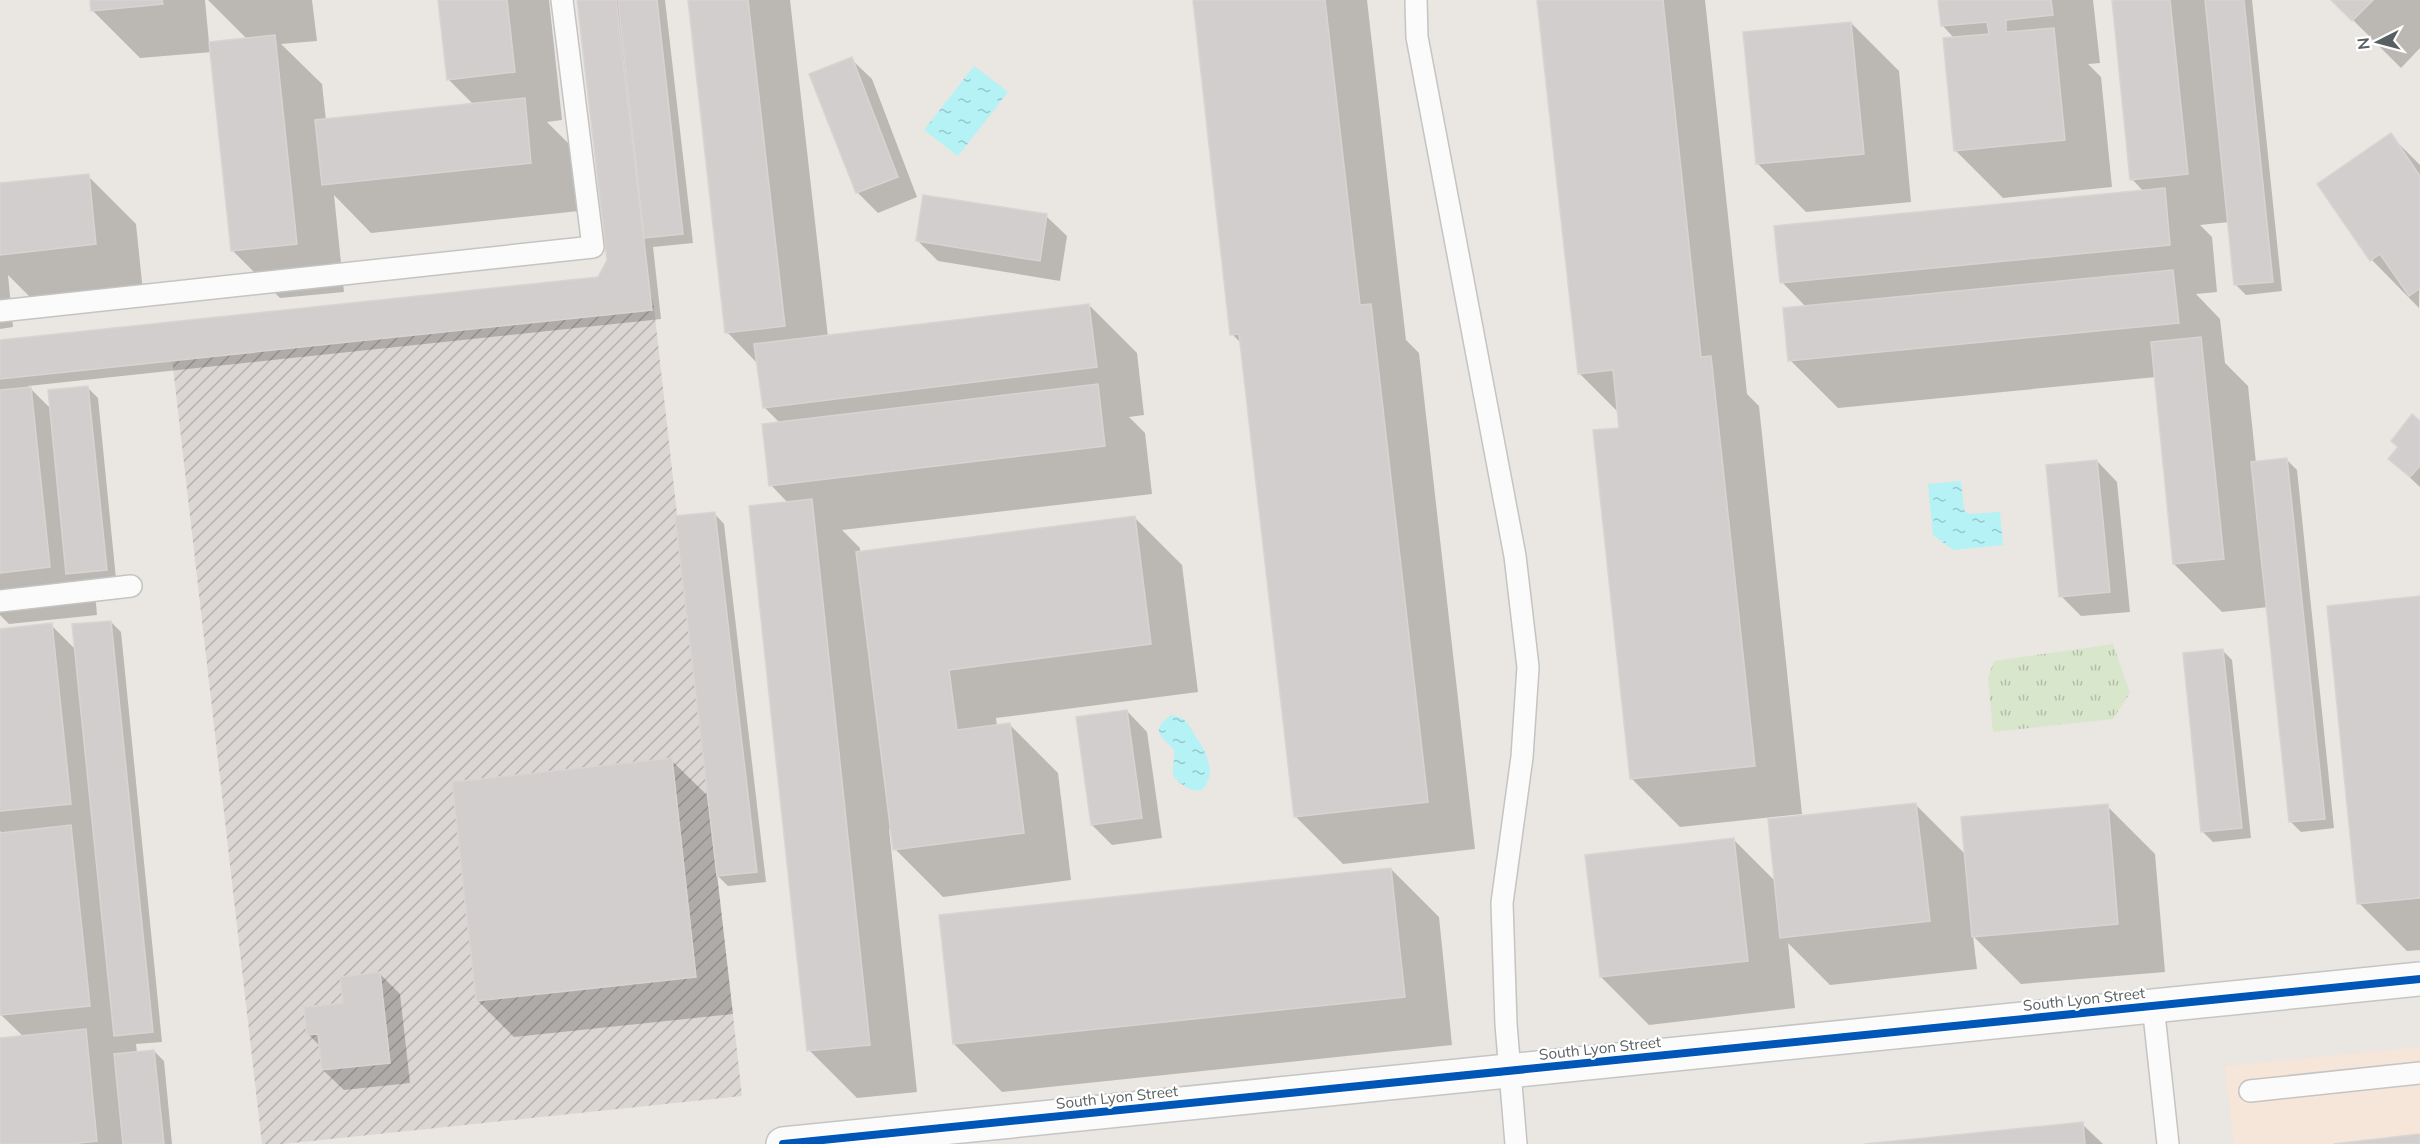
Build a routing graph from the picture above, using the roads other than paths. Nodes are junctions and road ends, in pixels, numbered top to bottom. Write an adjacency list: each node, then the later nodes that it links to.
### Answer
1 (562, 0): 3 (lane)
2 (1416, 0): 8 (lane)
3 (0, 311)
4 (131, 586): 5 (lane)
5 (0, 601)
6 (2420, 979): 7 (street, South Lyon Street)
7 (2153, 1005): 8 (street, South Lyon Street); 13 (lane)
8 (1509, 1071): 11 (street, South Lyon Street); 12 (lane)
9 (2420, 1073): 10 (lane)
10 (2250, 1091)
11 (783, 1144)
12 (1516, 1144)
13 (2168, 1144)

